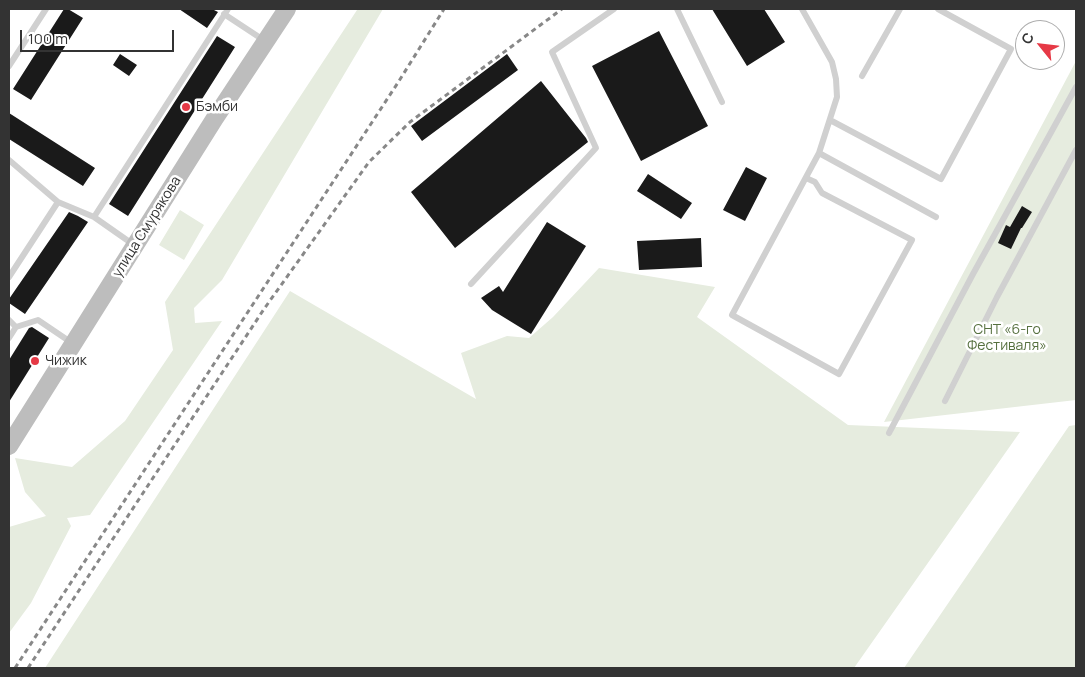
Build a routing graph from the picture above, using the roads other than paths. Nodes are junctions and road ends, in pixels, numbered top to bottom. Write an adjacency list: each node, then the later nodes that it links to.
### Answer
1 (46, 9): 10 (lane)
2 (286, 9): 9 (street, улица Смурякова)
3 (614, 9): 24 (lane)
4 (677, 9): 13 (lane)
5 (802, 9): 14 (lane)
6 (900, 9): 11 (lane)
7 (938, 9): 14 (lane)
8 (226, 12): 9 (lane); 20 (lane)
9 (266, 41): 22 (street, улица Смурякова)
10 (9, 66)
11 (862, 76)
12 (1076, 88): 30 (lane)
13 (722, 102)
14 (830, 120): 16 (lane)
15 (1076, 150): 29 (lane)
16 (819, 153): 18 (lane); 21 (lane)
17 (9, 160): 19 (lane)
18 (806, 178): 18 (lane)
19 (58, 202): 20 (lane); 23 (lane)
20 (94, 217): 22 (lane)
21 (936, 217)
22 (135, 246): 28 (street, улица Смурякова)
23 (9, 277)
24 (471, 284)
25 (9, 320): 26 (lane)
26 (16, 327): 27 (lane); 28 (lane)
27 (9, 338)
28 (74, 344): 31 (street, улица Смурякова)
29 (946, 400)
30 (889, 434)
31 (9, 446)

